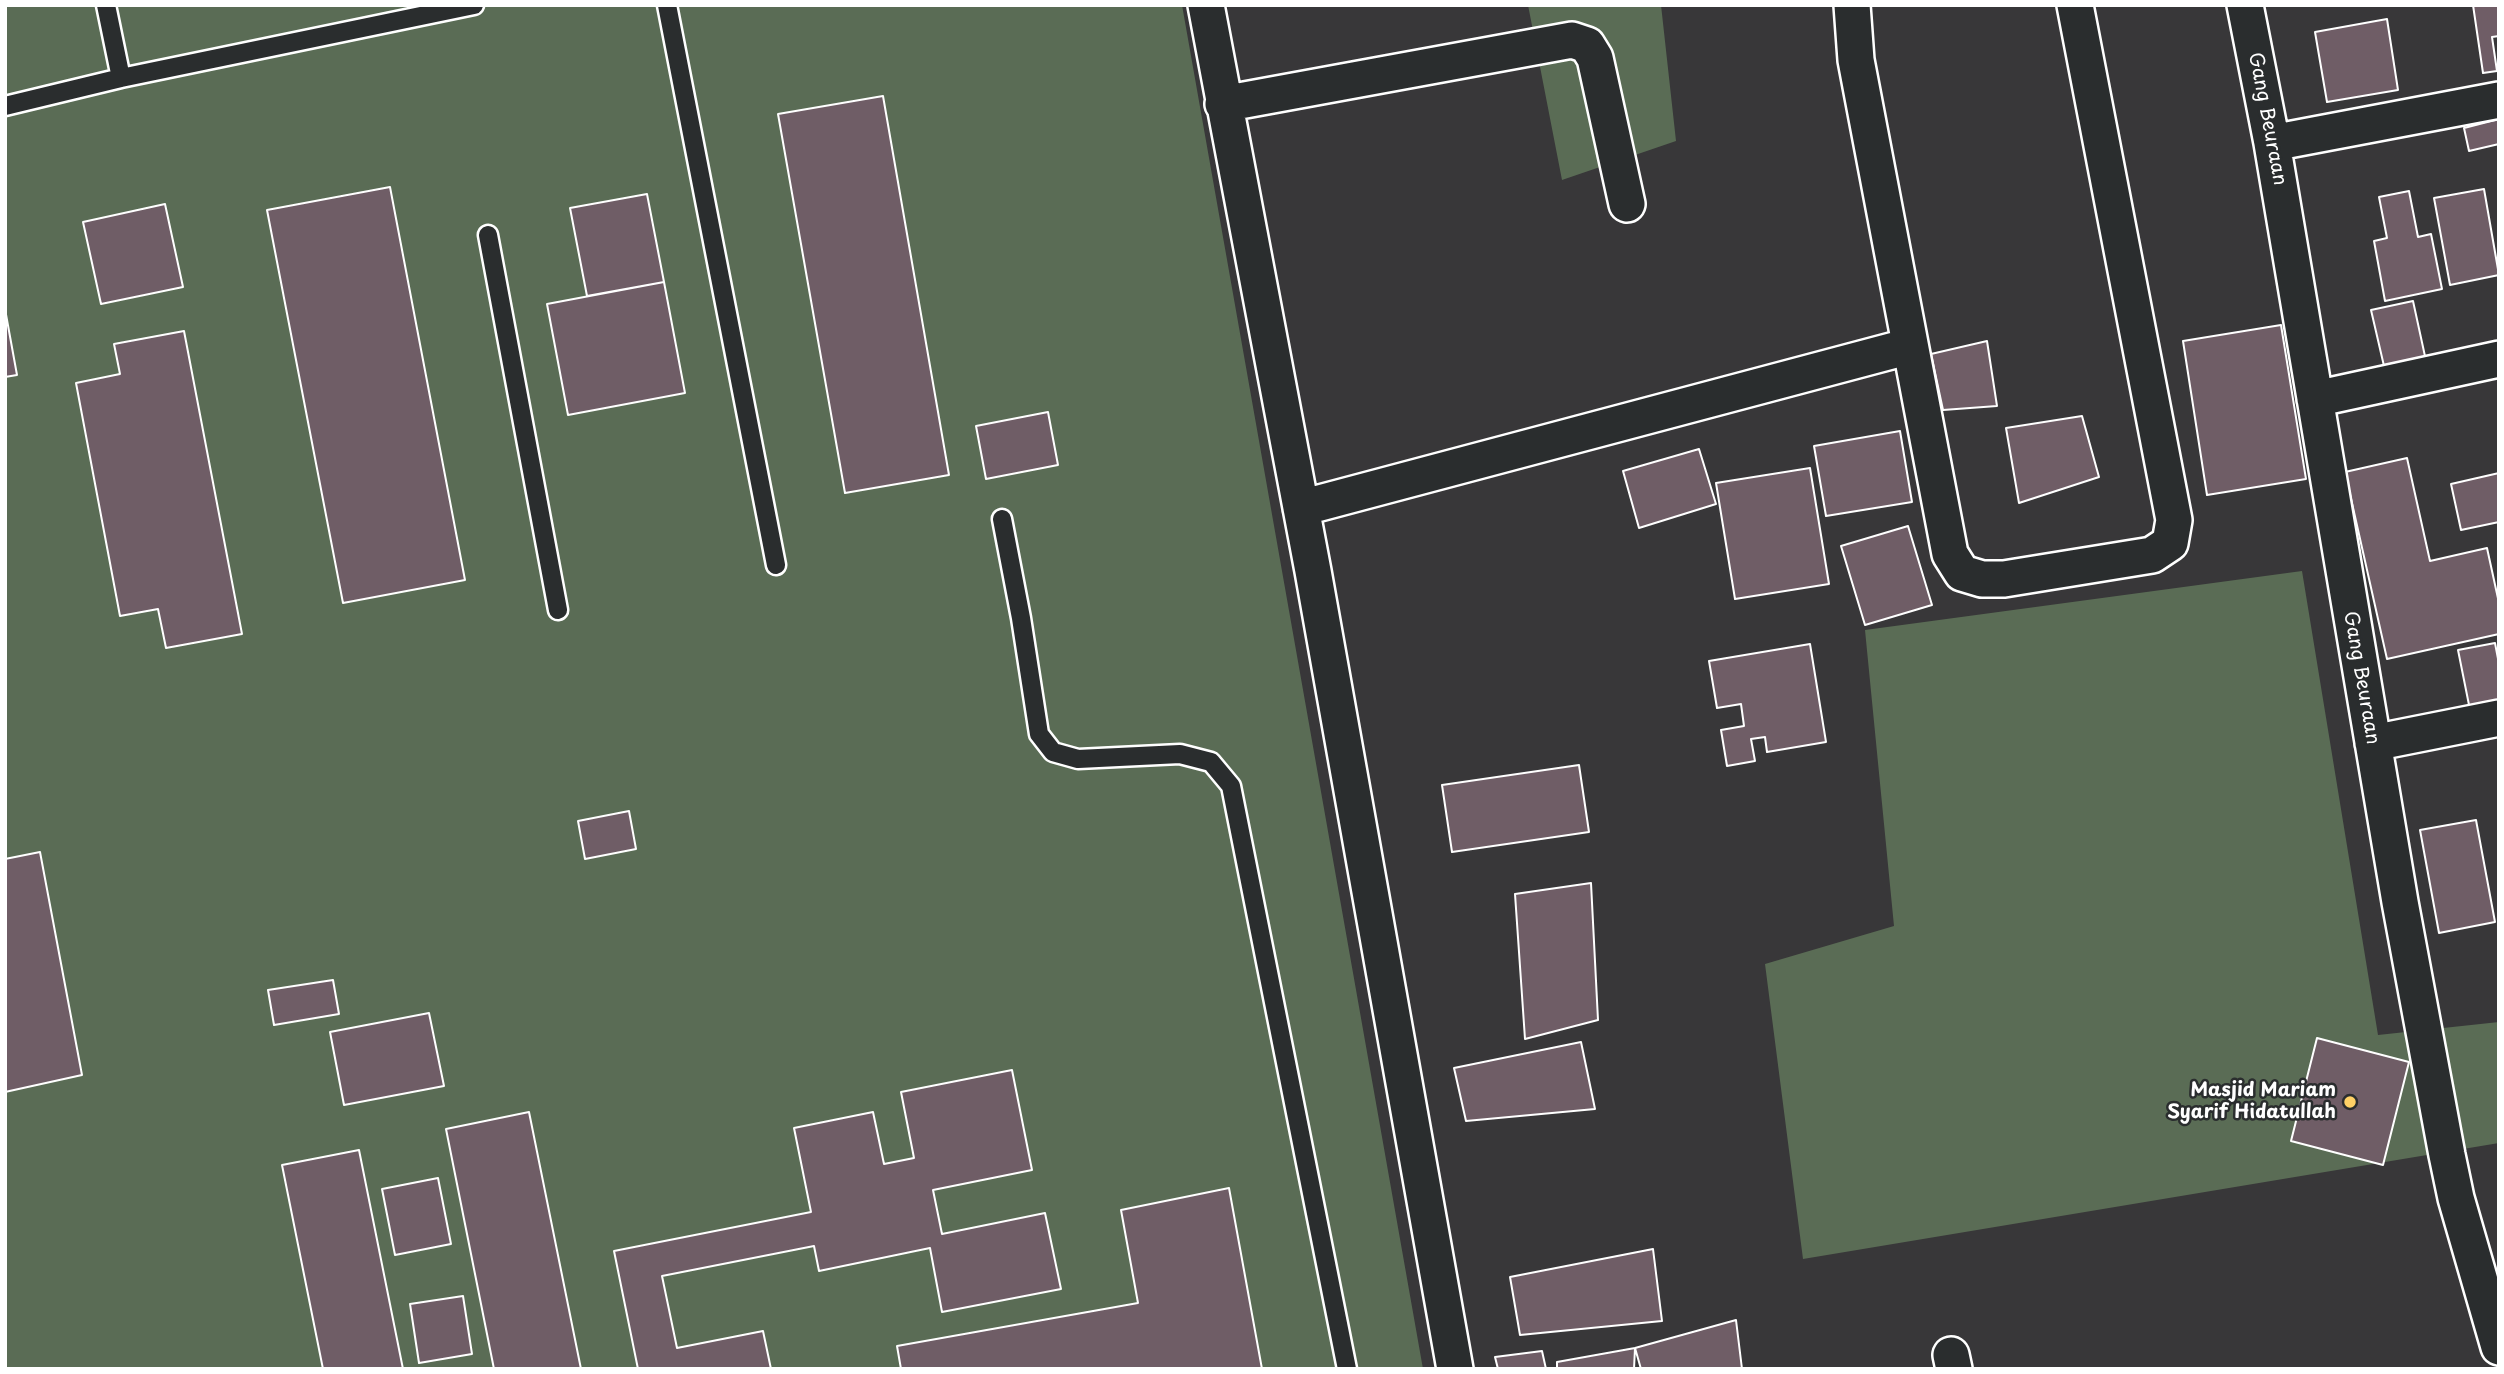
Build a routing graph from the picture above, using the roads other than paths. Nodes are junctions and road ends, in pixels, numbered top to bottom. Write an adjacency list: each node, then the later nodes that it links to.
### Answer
1 (106, 5): 8 (lane)
2 (474, 5): 8 (lane)
3 (667, 5): 20 (lane)
4 (1206, 5): 10 (street)
5 (1852, 5): 15 (street)
6 (2075, 5): 15 (street)
7 (2245, 5): 12 (street, Gang Beuraan)
8 (121, 78): 11 (lane)
9 (2499, 100): 12 (street)
10 (1223, 104): 13 (street); 18 (street)
11 (5, 106)
12 (2272, 144): 17 (street, Gang Beuraan)
13 (1627, 204)
14 (488, 235): 21 (lane)
15 (1910, 346): 18 (street)
16 (2499, 359): 17 (street)
17 (2315, 399): 23 (street, Gang Beuraan)
18 (1301, 508): 26 (street)
19 (1002, 519): 25 (lane)
20 (776, 565)
21 (558, 610)
22 (2499, 718): 23 (street)
23 (2372, 744): 24 (street, Gang Beuraan)
24 (2499, 1347)
25 (1346, 1369)
26 (1455, 1369)

